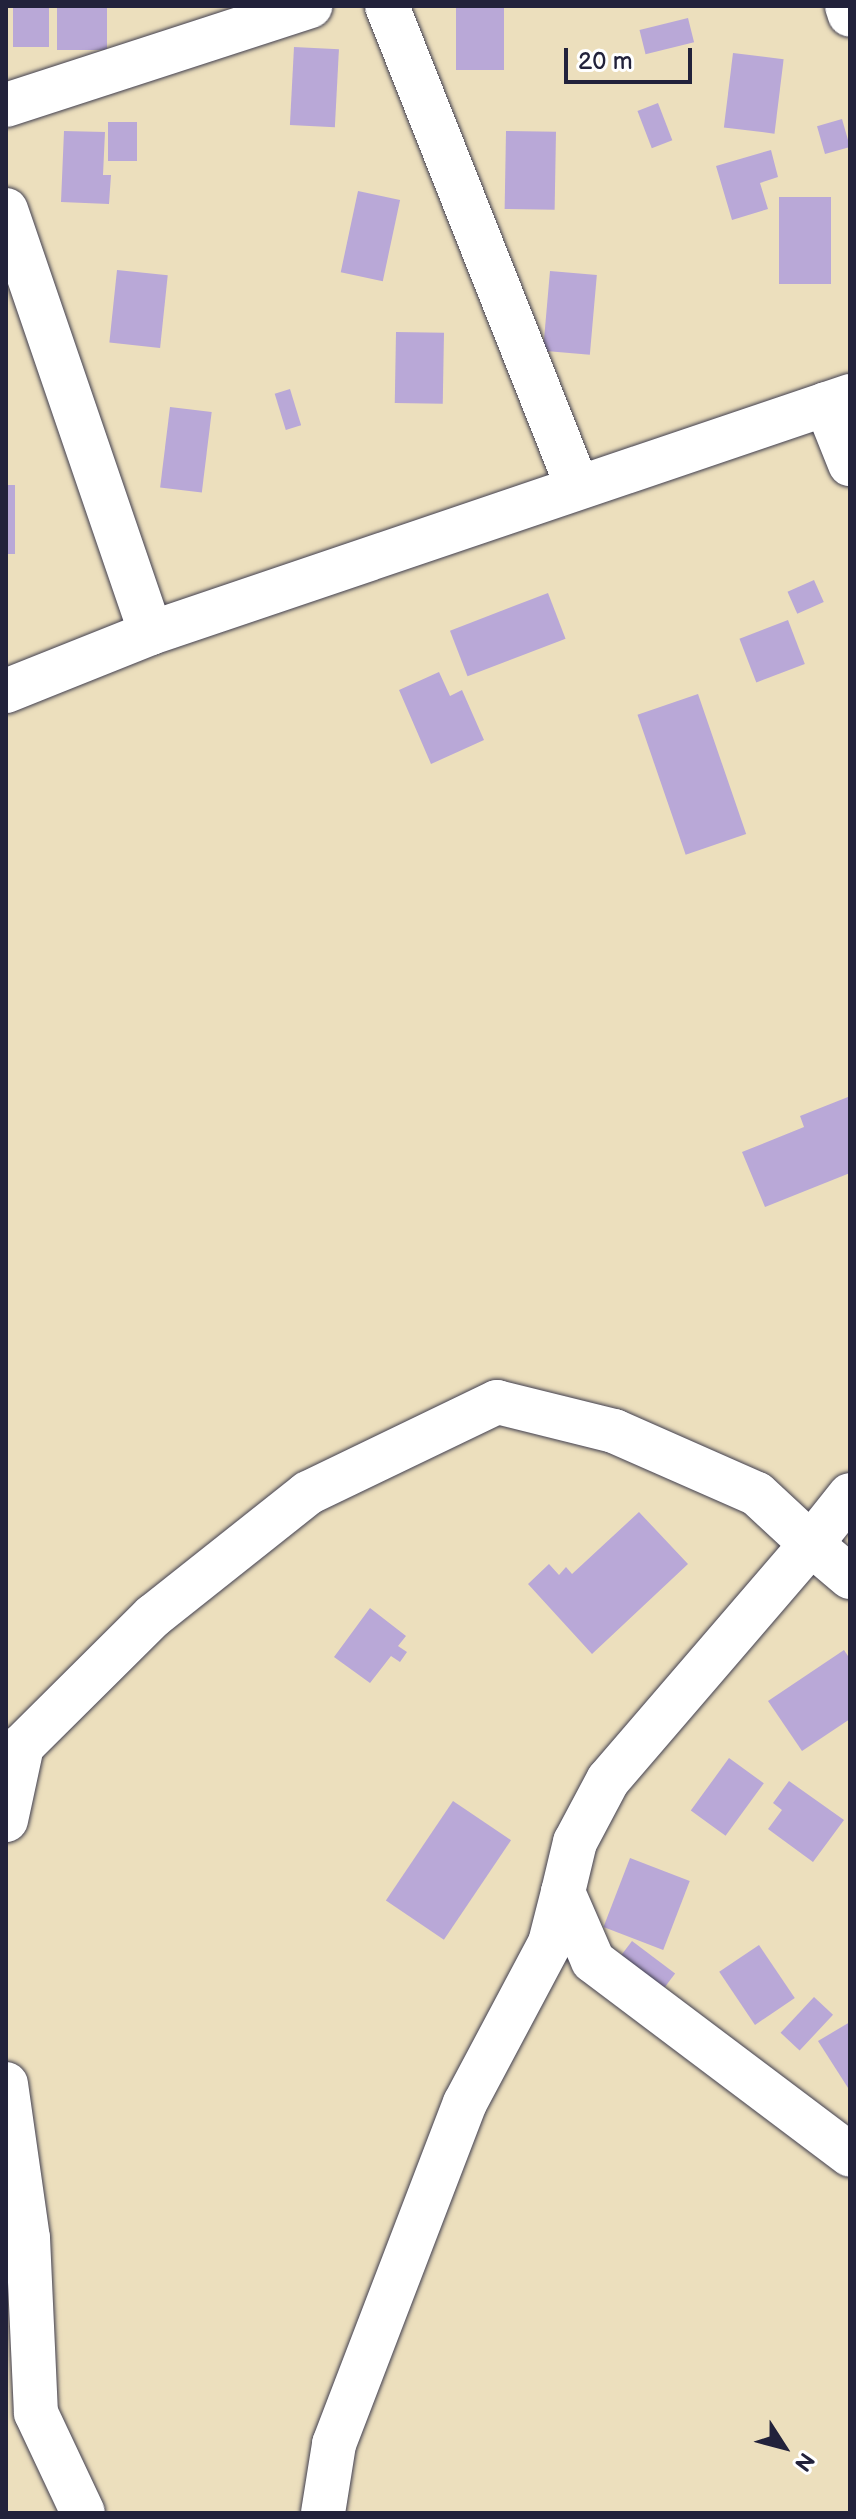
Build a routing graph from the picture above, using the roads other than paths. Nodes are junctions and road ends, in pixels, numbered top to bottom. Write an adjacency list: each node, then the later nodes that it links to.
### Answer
1 (310, 6): 5 (street)
2 (387, 6): 9 (street)
3 (847, 6): 4 (street)
4 (850, 15)
5 (6, 105)
6 (6, 210): 10 (street)
7 (838, 400): 8 (street); 9 (street)
8 (850, 464)
9 (577, 486): 10 (street)
10 (151, 633): 11 (street)
11 (6, 691)
12 (850, 1495): 13 (street)
13 (811, 1544): 14 (street); 15 (street); 16 (street)
14 (850, 1577)
15 (6, 1820)
16 (563, 1892): 18 (street); 21 (street)
17 (7, 2093): 19 (street)
18 (850, 2155)
19 (17, 2252): 20 (street)
20 (83, 2513)
21 (323, 2513)

